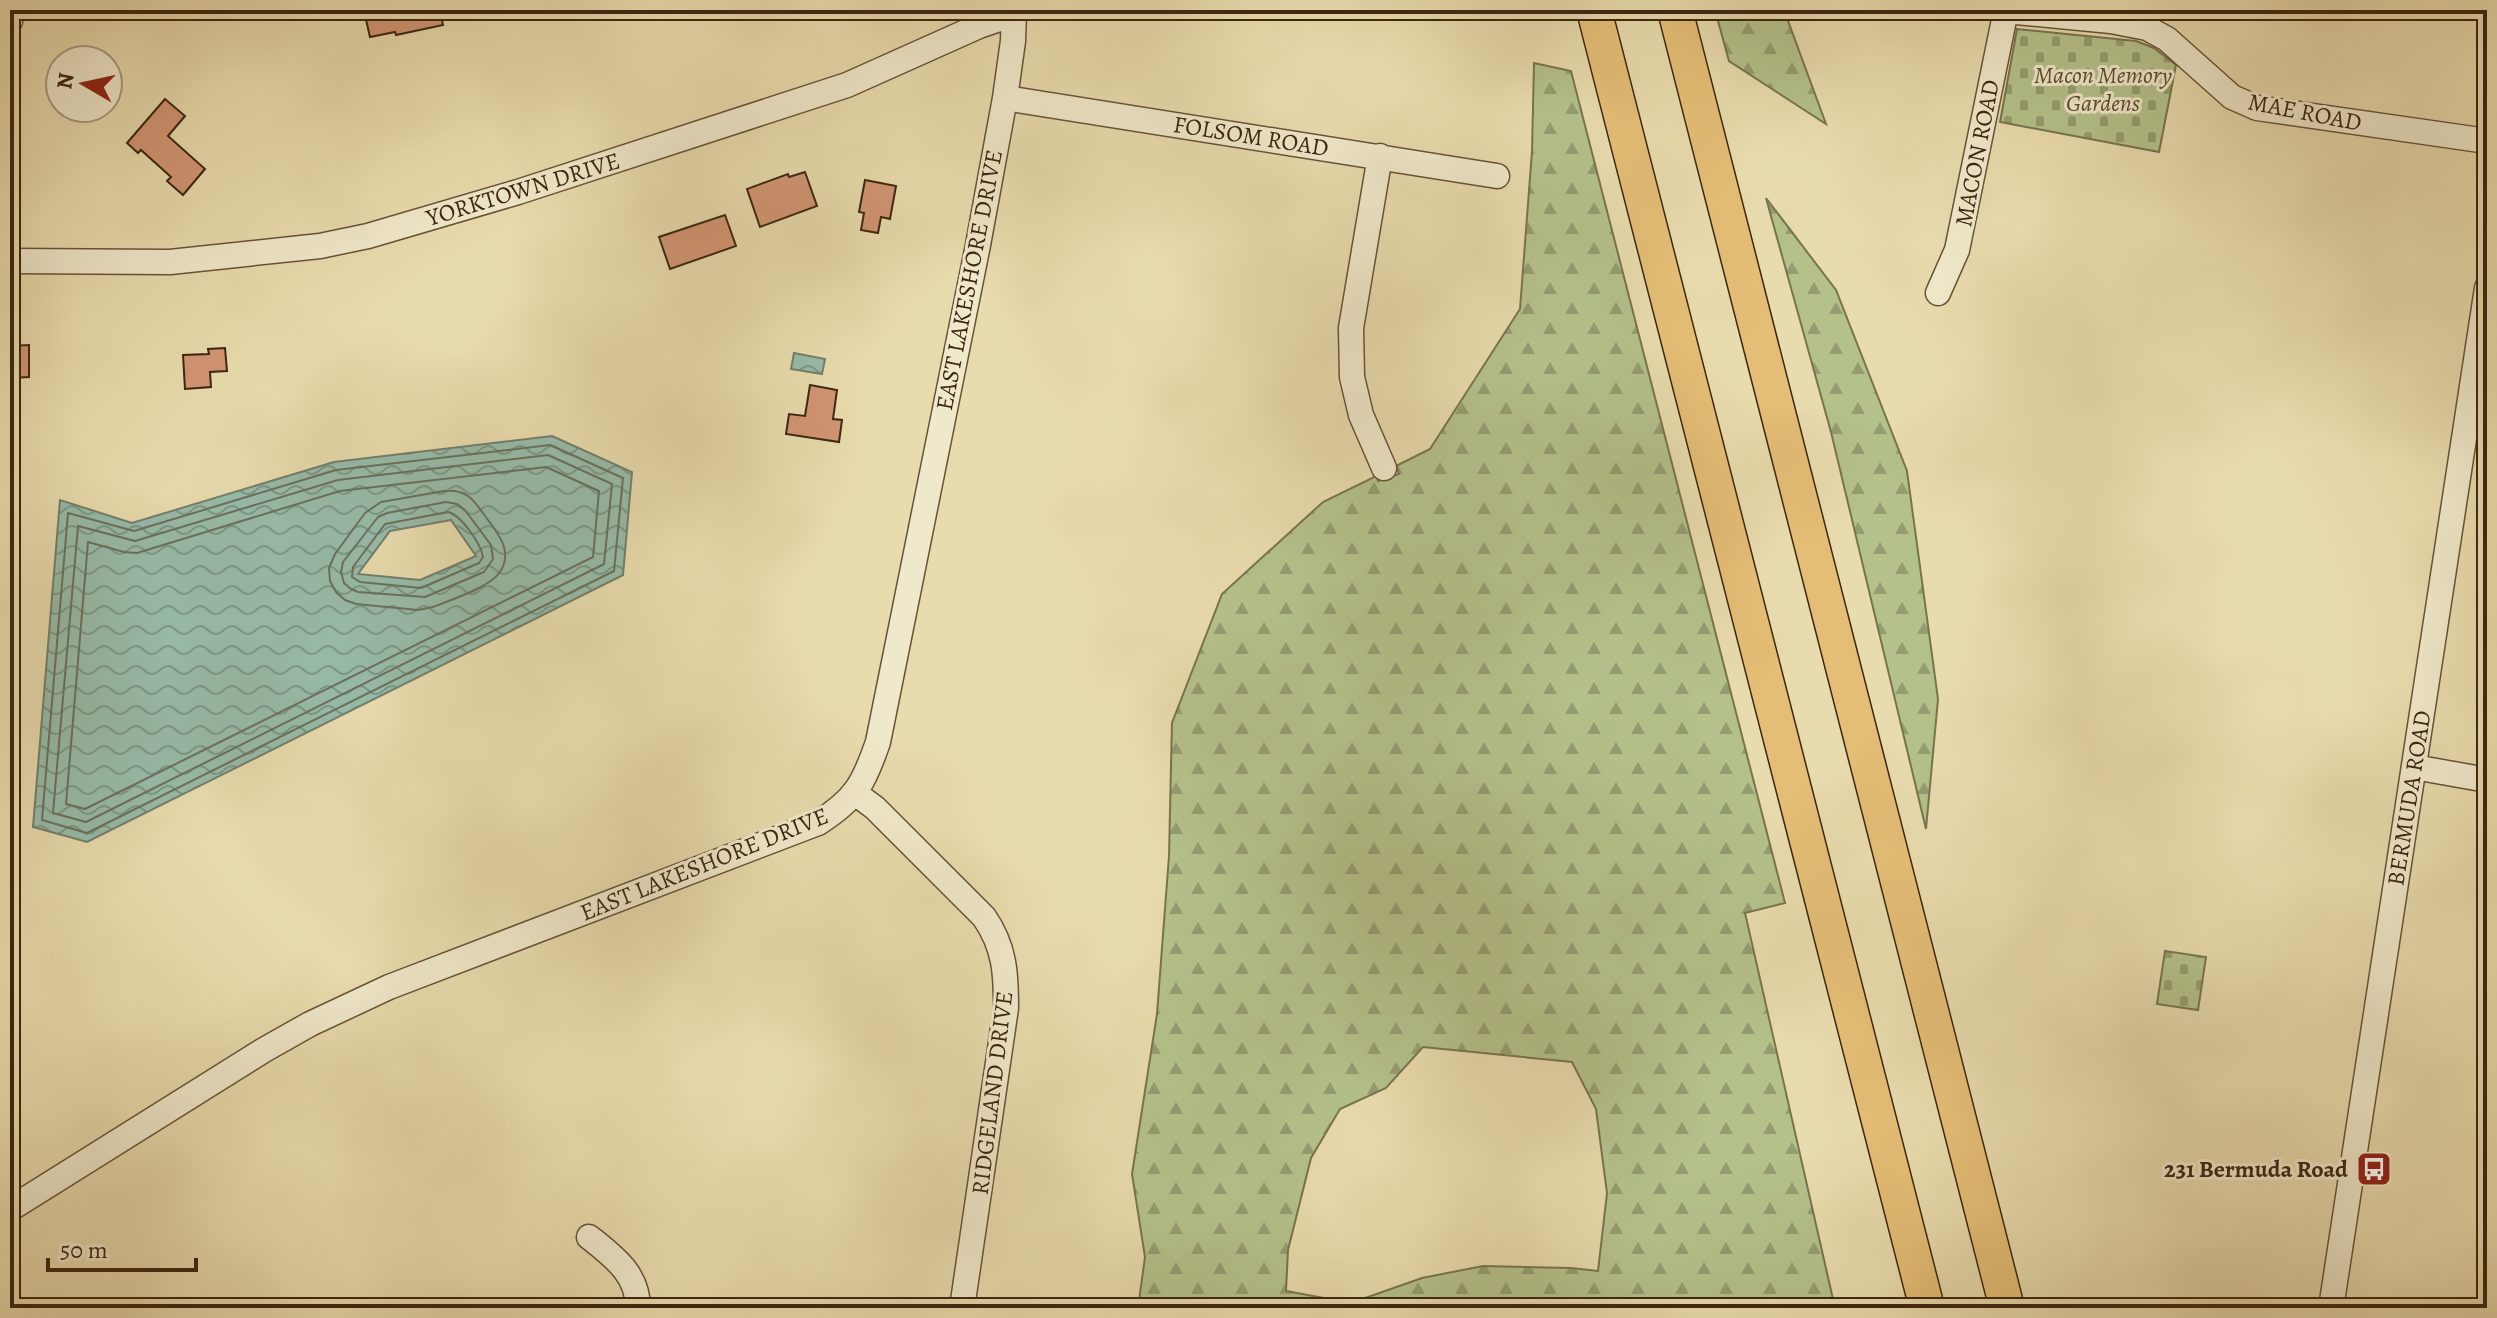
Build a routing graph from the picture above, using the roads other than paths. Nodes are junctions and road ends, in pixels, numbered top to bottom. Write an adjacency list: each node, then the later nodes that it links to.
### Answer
1 (12, 10): 6 (street)
2 (1594, 10): 22 (highway)
3 (1675, 10): 23 (highway)
4 (2006, 10): 8 (street, MAE ROAD); 13 (street, MACON ROAD)
5 (1014, 12): 7 (street, EAST LAKESHORE DRIVE); 11 (street, YORKTOWN DRIVE)
6 (10, 21)
7 (1005, 98): 9 (street, FOLSOM ROAD); 17 (street, EAST LAKESHORE DRIVE)
8 (2487, 141)
9 (1380, 156): 10 (street, FOLSOM ROAD); 14 (street)
10 (1497, 176)
11 (10, 261)
12 (2487, 288): 15 (street, BERMUDA ROAD)
13 (1938, 293)
14 (1384, 468)
15 (2414, 767): 16 (street); 24 (street, BERMUDA ROAD)
16 (2487, 780)
17 (855, 793): 18 (street, EAST LAKESHORE DRIVE); 21 (street, RIDGELAND DRIVE)
18 (10, 1209)
19 (589, 1237): 20 (street)
20 (638, 1308)
21 (962, 1308)
22 (1927, 1308)
23 (2007, 1308)
24 (2331, 1308)

